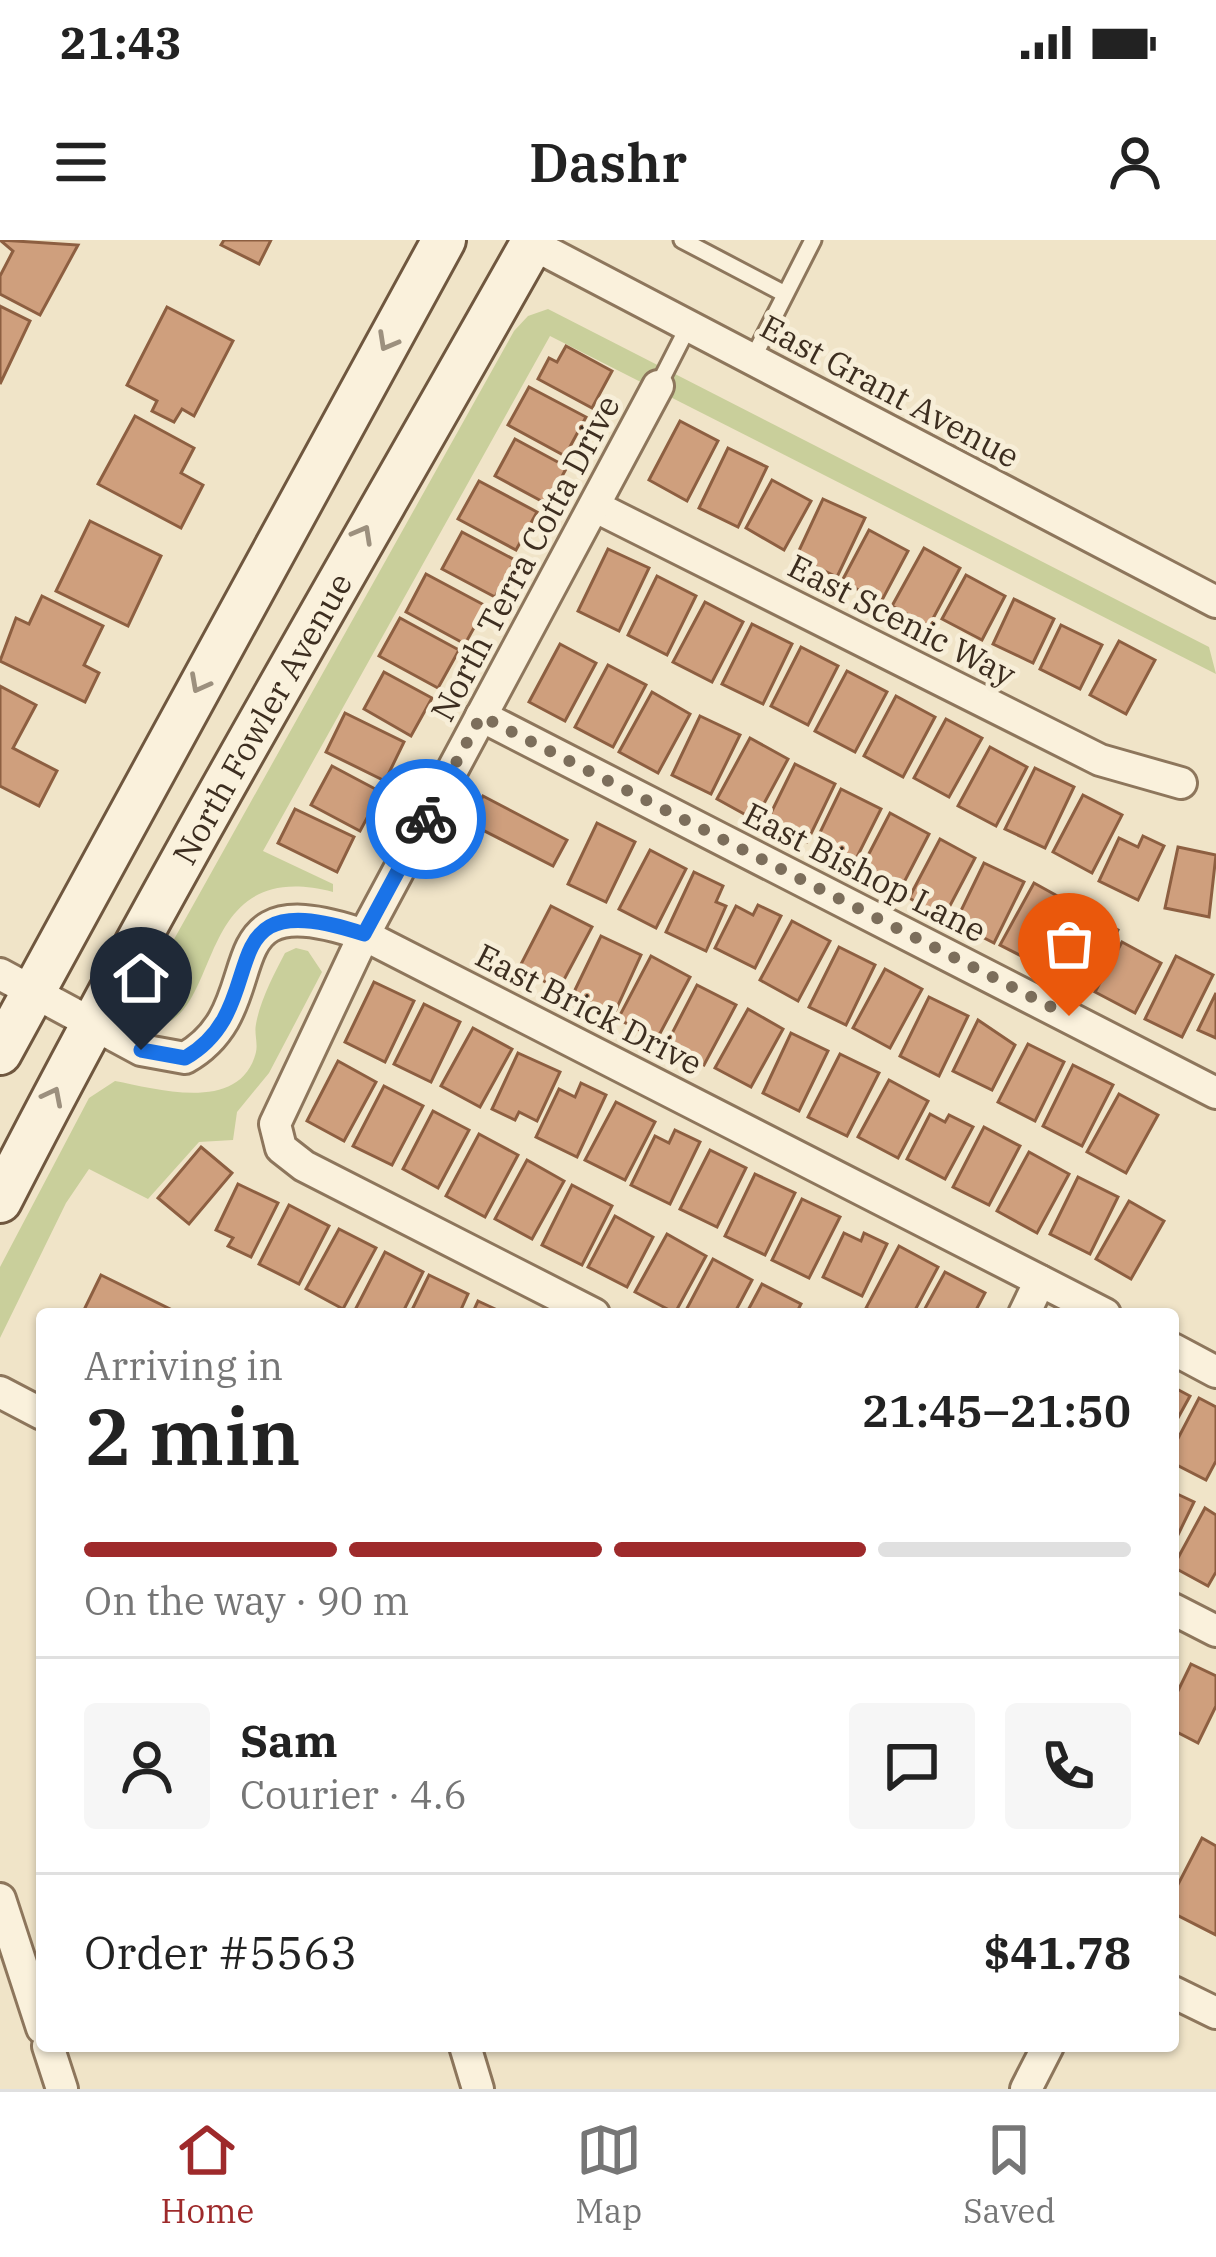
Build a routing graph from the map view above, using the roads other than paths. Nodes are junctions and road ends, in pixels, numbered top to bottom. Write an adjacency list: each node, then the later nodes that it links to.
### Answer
1 (444, 240): 14 (main road, North Fowler Avenue, one-way to 14)
2 (682, 240): 5 (lane)
3 (813, 240): 5 (lane)
4 (530, 242): 6 (street, East Grant Avenue); 15 (main road, North Fowler Avenue, one-way to 4)
5 (785, 294): 7 (lane)
6 (688, 327): 7 (street, East Grant Avenue); 8 (lane, North Terra Cotta Drive)
7 (752, 360): 10 (street, East Grant Avenue)
8 (658, 386): 9 (street, North Terra Cotta Drive)
9 (596, 507): 11 (street, North Terra Cotta Drive); 12 (street, East Scenic Way)
10 (1216, 602)
11 (481, 716): 13 (street, North Terra Cotta Drive); 17 (street, East Bishop Lane)
12 (1181, 783)
13 (364, 934): 15 (street, East Brick Drive); 19 (street, East Brick Drive); 20 (street, North Terra Cotta Drive)
14 (16, 982): 15 (street); 16 (main road, North Fowler Avenue)
15 (92, 1021): 18 (main road, North Fowler Avenue, one-way to 15)
16 (0, 1053)
17 (1216, 1093)
18 (0, 1201)
19 (1040, 1281): 21 (street); 22 (street, East Brick Drive)
20 (582, 1308)
21 (1027, 1308)
22 (1093, 1308)
23 (1179, 1352): 24 (street)
24 (1216, 1372)
25 (0, 1392): 26 (street)
26 (36, 1411)
27 (1179, 1612): 28 (street)
28 (1216, 1631)
29 (0, 1899): 31 (street)
30 (1179, 1995): 32 (street)
31 (36, 2010)
32 (1216, 2013)
33 (50, 2052): 36 (street)
34 (467, 2052): 37 (street)
35 (1045, 2052): 38 (street)
36 (62, 2089)
37 (478, 2089)
38 (1026, 2089)

